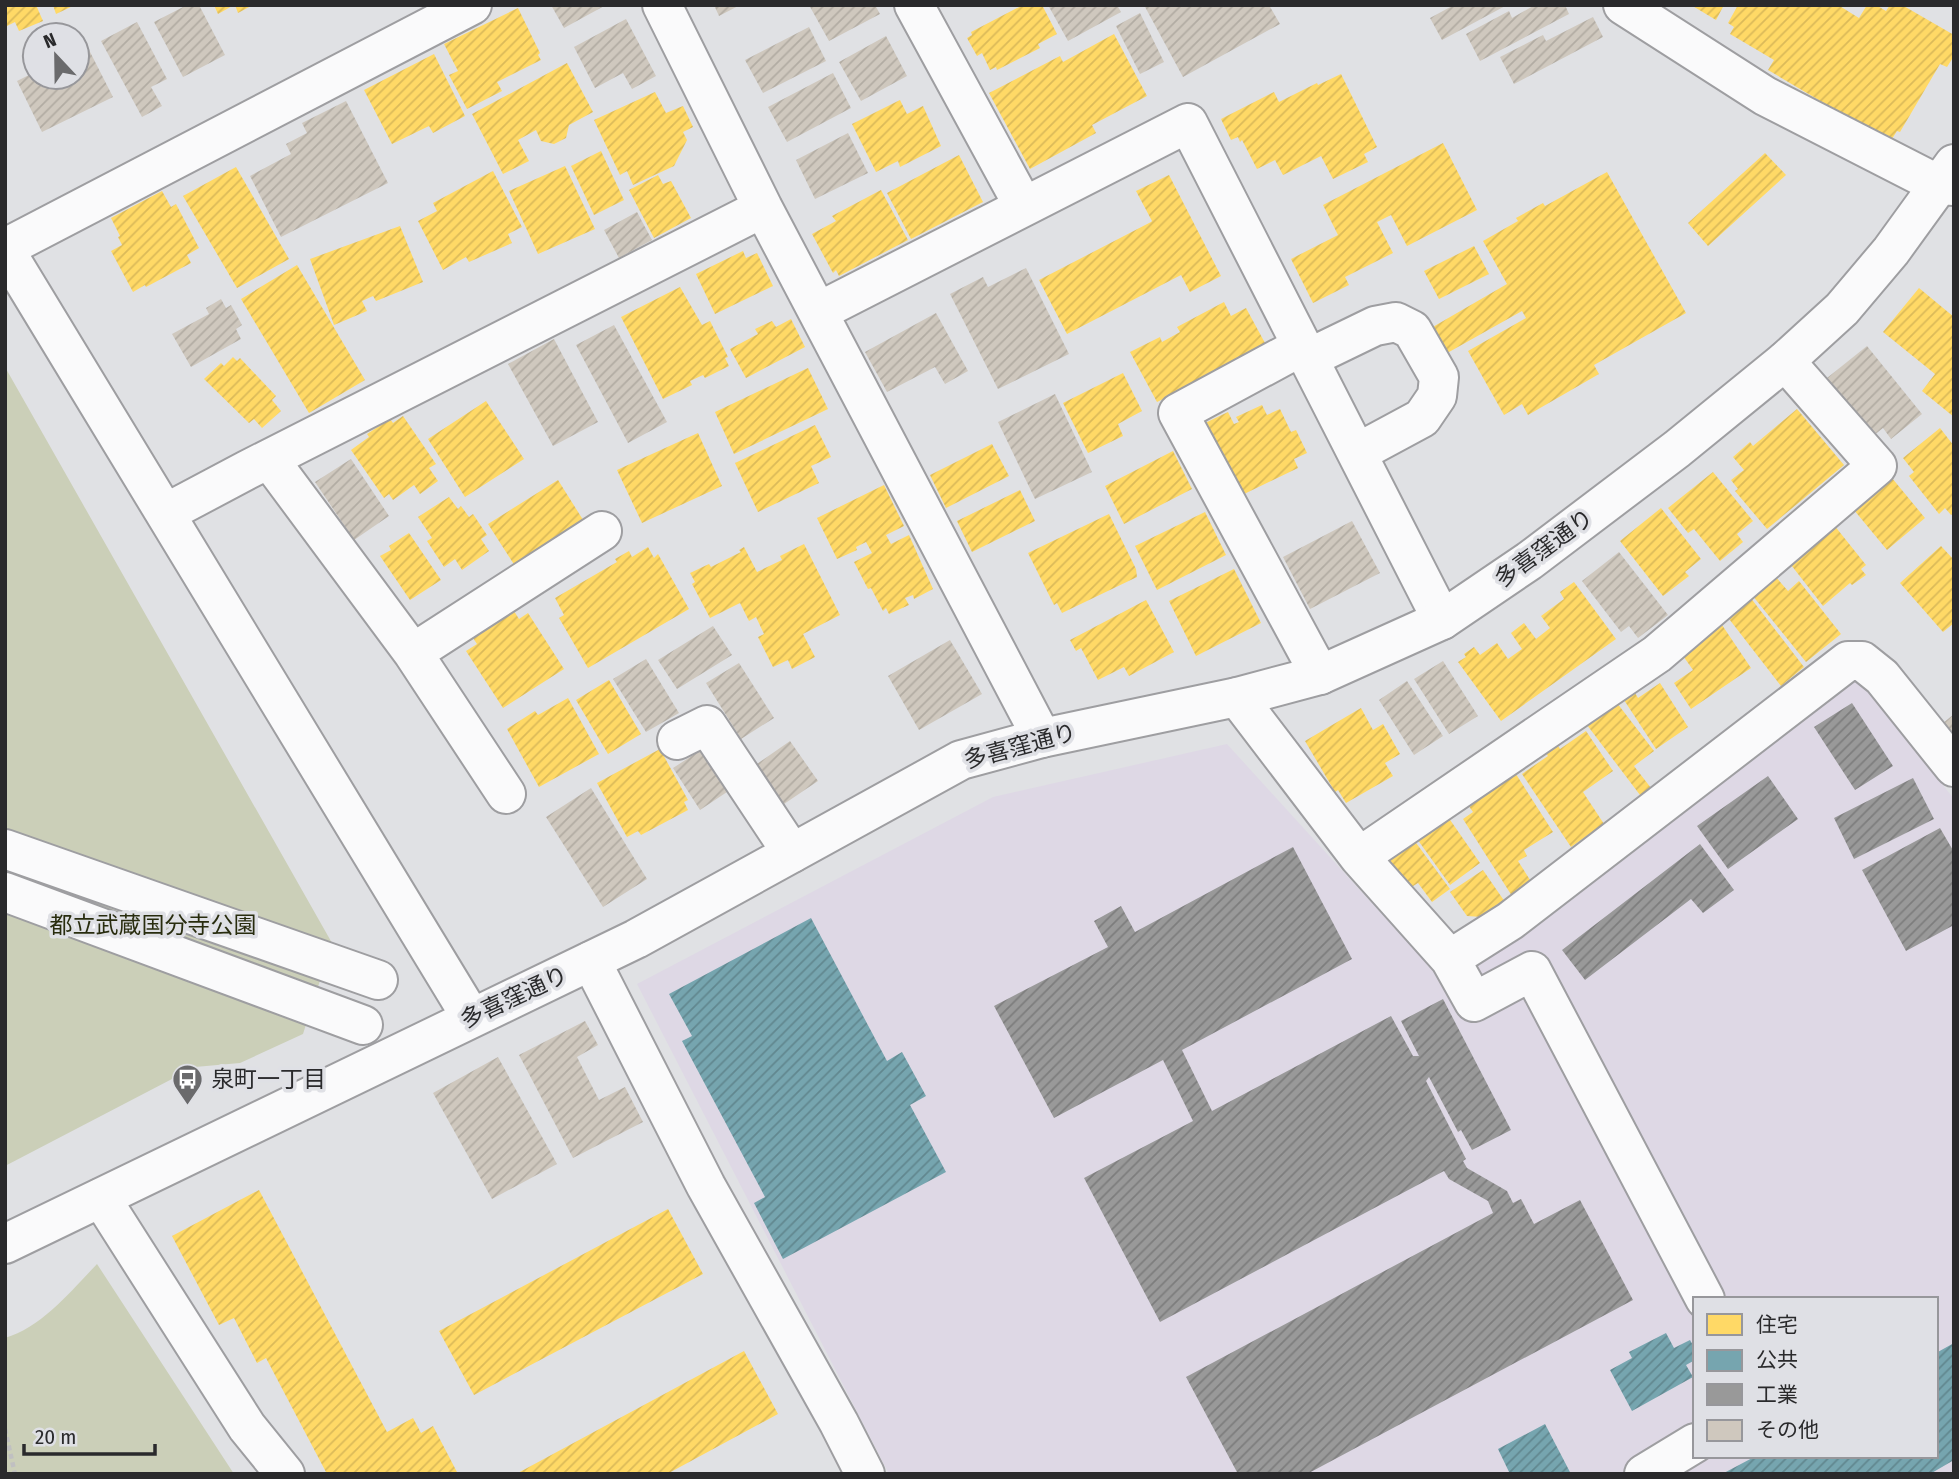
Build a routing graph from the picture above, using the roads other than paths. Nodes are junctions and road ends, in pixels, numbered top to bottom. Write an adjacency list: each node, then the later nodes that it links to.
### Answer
1 (472, 5): 8 (street)
2 (662, 5): 7 (street)
3 (914, 5): 6 (street)
4 (1628, 7): 5 (street)
5 (1949, 178): 11 (street, 多喜窪通り)
6 (1023, 205): 9 (street); 10 (street)
7 (763, 208): 9 (street); 13 (street)
8 (5, 249): 14 (street)
9 (818, 312): 20 (street)
10 (1305, 352): 12 (street); 12 (street); 18 (street)
11 (1785, 361): 16 (street, 多喜窪通り); 26 (street)
12 (1357, 453): 16 (street)
13 (269, 459): 14 (street); 17 (street)
14 (166, 513): 31 (street)
15 (602, 531): 17 (street)
16 (1442, 620): 18 (street, 多喜窪通り)
17 (413, 653): 23 (street)
18 (1320, 675): 19 (street, 多喜窪通り)
19 (1237, 698): 20 (street, 多喜窪通り); 26 (street)
20 (1042, 738): 25 (street, 多喜窪通り)
21 (677, 740): 25 (street)
22 (1954, 767): 28 (street)
23 (506, 794)
24 (5, 849): 30 (street)
25 (792, 853): 29 (street, 多喜窪通り)
26 (1359, 857): 28 (street)
27 (5, 892): 32 (street)
28 (1450, 959): 35 (street)
29 (591, 961): 31 (street, 多喜窪通り); 38 (street)
30 (378, 980)
31 (471, 1017): 33 (street, 多喜窪通り)
32 (363, 1025)
33 (101, 1198): 34 (street, 多喜窪通り); 37 (street)
34 (5, 1244)
35 (1704, 1297)
36 (1693, 1444): 39 (street)
37 (285, 1474)
38 (864, 1474)
39 (1644, 1474)

